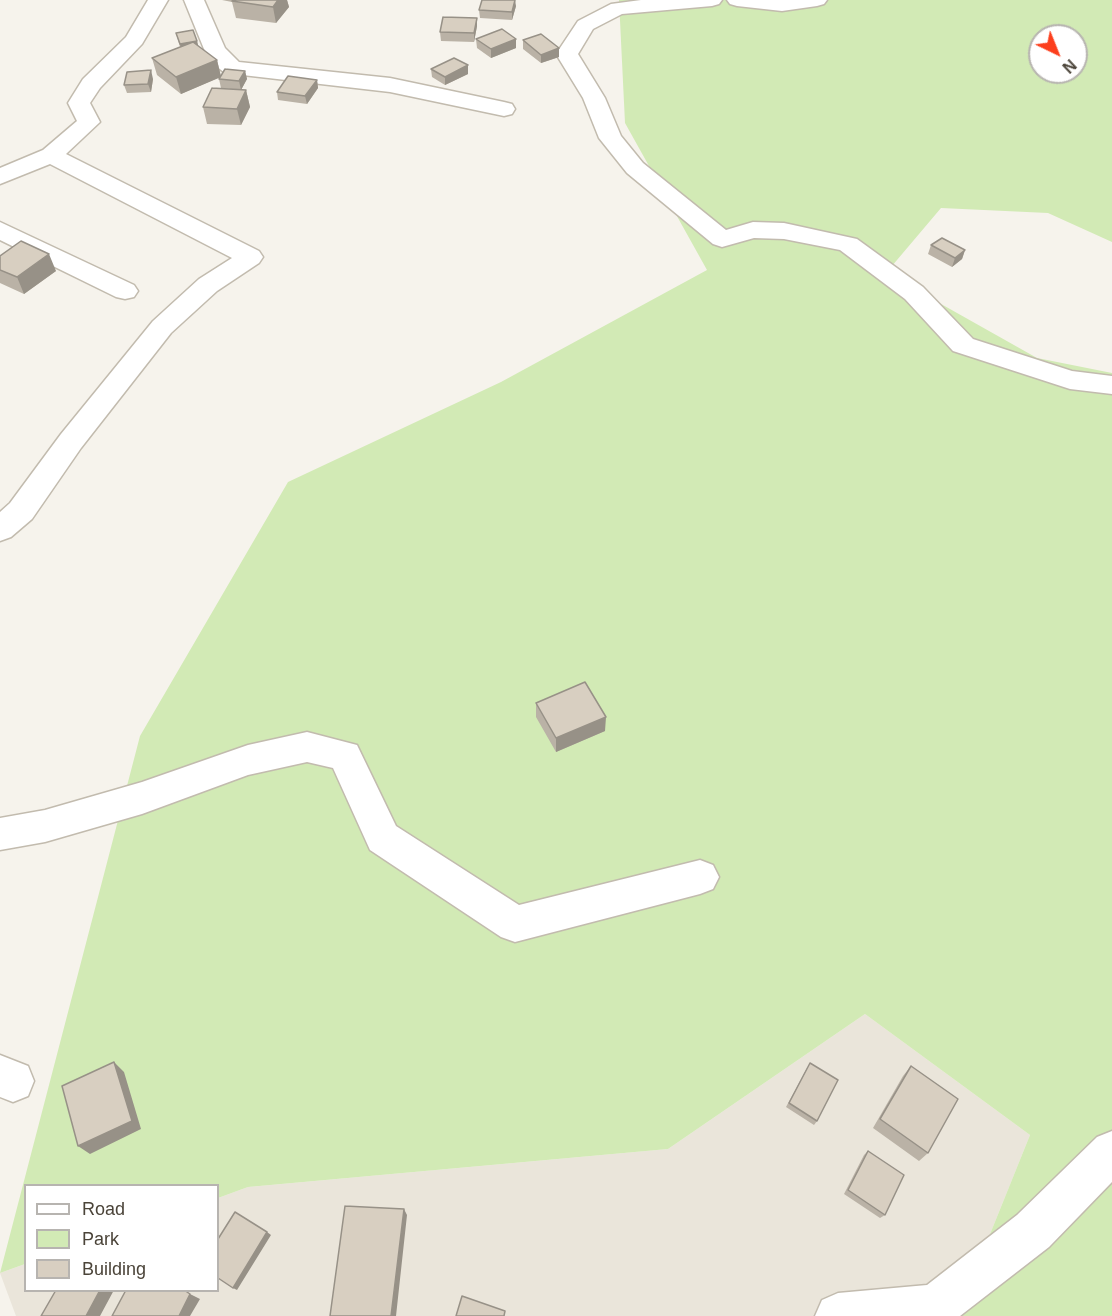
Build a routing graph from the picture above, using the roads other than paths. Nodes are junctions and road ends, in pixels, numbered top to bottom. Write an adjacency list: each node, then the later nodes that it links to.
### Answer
1 (158, 0): 7 (street)
2 (194, 0): 6 (street)
3 (712, 0): 11 (street)
4 (737, 0): 5 (street)
5 (817, 0)
6 (504, 110)
7 (51, 155): 8 (street); 12 (street)
8 (0, 177)
9 (0, 230): 10 (street)
10 (124, 291)
11 (1112, 385)
12 (0, 529)
13 (0, 834): 14 (street)
14 (700, 877)
15 (1112, 1152): 16 (street)
16 (838, 1316)

